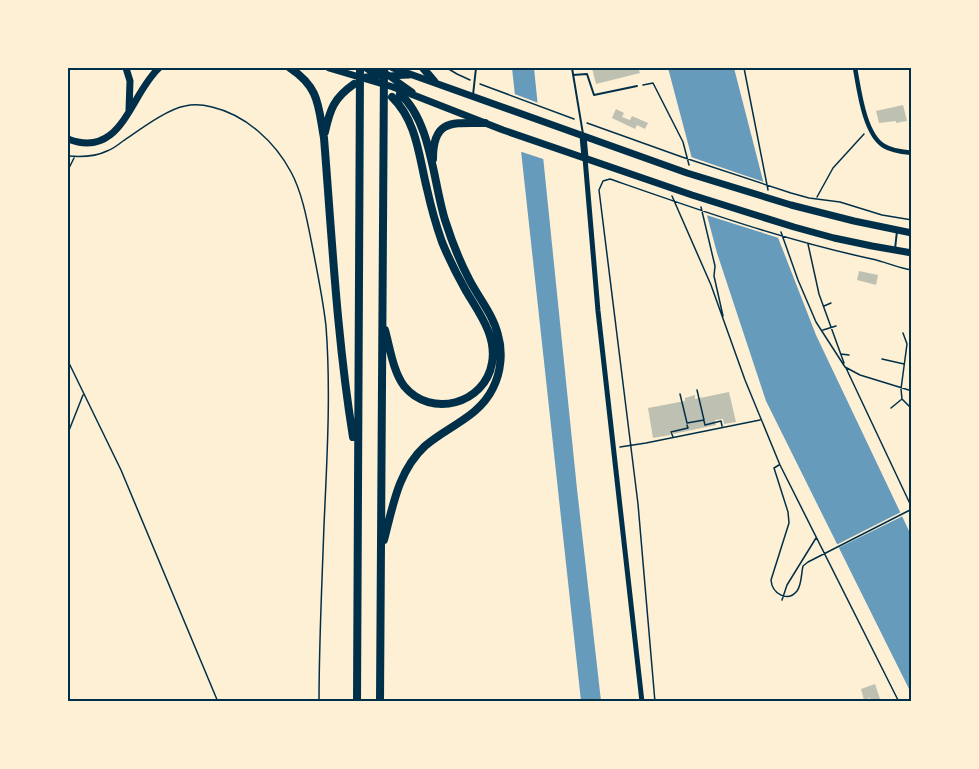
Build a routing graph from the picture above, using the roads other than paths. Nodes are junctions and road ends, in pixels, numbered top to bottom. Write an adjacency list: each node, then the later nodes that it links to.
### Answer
1 (126, 68): 20 (main road)
2 (159, 68): 20 (main road)
3 (290, 68): 23 (highway)
4 (329, 68): 14 (main road)
5 (360, 68): 33 (highway)
6 (366, 68): 12 (main road)
7 (423, 68): 15 (highway)
8 (476, 68): 19 (lane)
9 (572, 68): 13 (lane)
10 (855, 68): 25 (street)
11 (386, 71): 12 (main road); 16 (main road); 32 (highway)
12 (378, 72): 14 (main road); 16 (main road)
13 (573, 75): 18 (lane); 22 (lane)
14 (366, 79): 16 (main road); 17 (main road)
15 (434, 81): 16 (main road); 19 (main road)
16 (397, 83): 21 (main road); 27 (highway); 32 (highway)
17 (354, 84): 23 (highway)
18 (637, 86)
19 (473, 95): 22 (main road)
20 (129, 112): 24 (main road)
21 (485, 123): 26 (main road); 27 (highway)
22 (583, 136): 26 (main road); 28 (main road)
23 (324, 138): 33 (highway)
24 (68, 139)
25 (912, 153)
26 (585, 158): 30 (main road); 37 (street)
27 (434, 174): 34 (highway)
28 (897, 231): 29 (main road); 30 (lane)
29 (912, 233)
30 (895, 250): 31 (main road)
31 (912, 253)
32 (382, 318): 34 (highway)
33 (357, 461): 35 (highway)
34 (381, 552): 36 (highway)
35 (357, 702)
36 (380, 702)
37 (642, 702)

